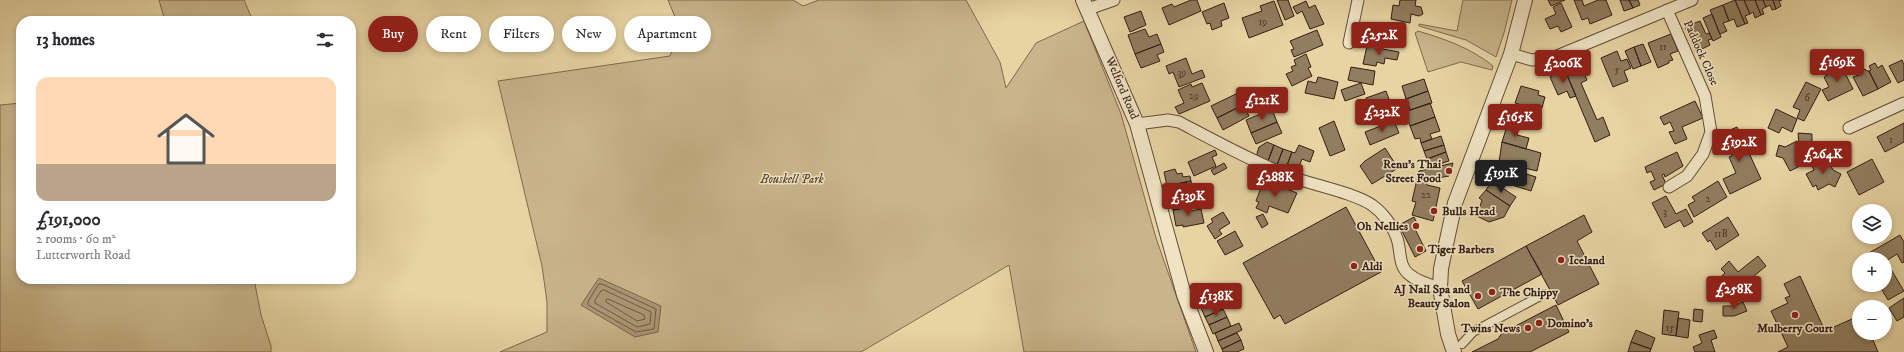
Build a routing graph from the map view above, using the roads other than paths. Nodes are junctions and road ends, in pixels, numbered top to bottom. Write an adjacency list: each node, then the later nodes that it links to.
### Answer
1 (1114, 0): 5 (street)
2 (1358, 0): 7 (street)
3 (1525, 0): 8 (street)
4 (1692, 0): 6 (street)
5 (1086, 5): 10 (street, Welford Road)
6 (1668, 10): 8 (street); 12 (street, Paddock Close)
7 (1349, 43)
8 (1511, 54): 13 (street)
9 (1904, 103): 11 (street)
10 (1137, 124): 13 (street, Welford Road); 16 (street)
11 (1849, 128)
12 (1669, 187)
13 (1440, 288): 15 (street)
14 (1544, 294): 15 (street)
15 (1458, 348)
16 (1206, 352)

